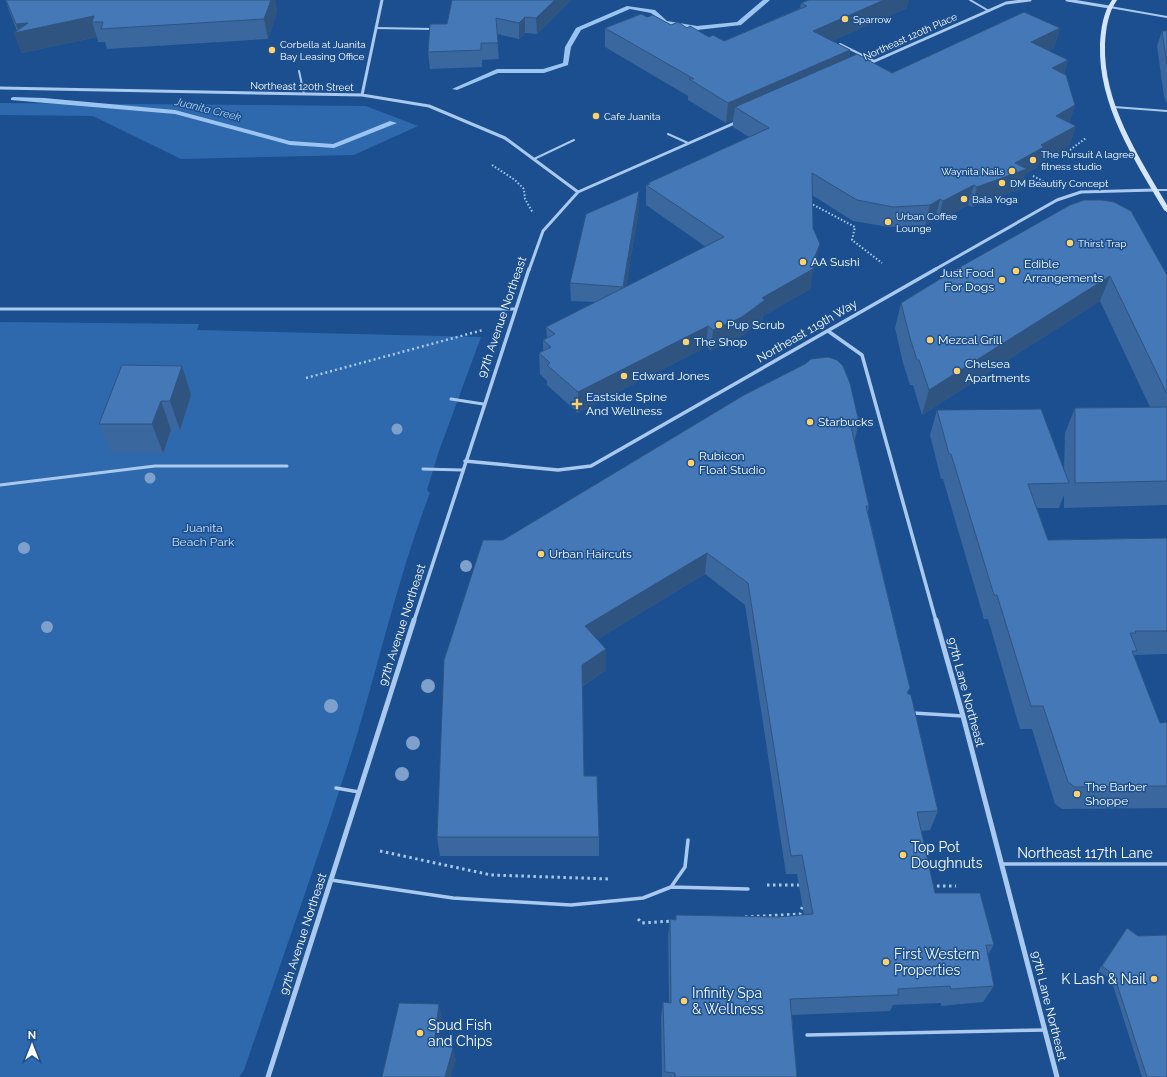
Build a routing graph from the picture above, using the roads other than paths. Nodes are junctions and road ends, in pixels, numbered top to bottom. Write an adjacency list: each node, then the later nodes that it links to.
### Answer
1 (382, 0): 9 (street)
2 (970, 0): 7 (lane)
3 (1030, 0): 7 (street, Northeast 120th Place)
4 (1068, 0): 6 (street)
5 (1115, 0): 6 (main road)
6 (1109, 7): 8 (lane); 18 (main road)
7 (989, 11): 12 (street, Northeast 120th Place)
8 (1167, 17)
9 (376, 28): 10 (lane); 17 (street)
10 (437, 29)
11 (840, 44): 12 (lane)
12 (874, 61): 13 (street, Northeast 120th Place)
13 (867, 64)
14 (299, 71): 16 (lane)
15 (0, 88): 16 (street, Northeast 120th Street)
16 (304, 94): 17 (street, Northeast 120th Street)
17 (362, 95): 24 (street, Northeast 120th Street)
18 (1114, 107): 19 (lane); 25 (main road)
19 (1167, 112)
20 (740, 120): 23 (street)
21 (668, 134): 23 (lane)
22 (574, 140): 24 (lane)
23 (688, 143): 27 (street)
24 (534, 159): 27 (street, Northeast 120th Street)
25 (1155, 190): 26 (lane); 28 (main road); 31 (street, Northeast 119th Way)
26 (1167, 190)
27 (578, 192): 30 (street, 97th Avenue Northeast)
28 (1167, 210)
29 (0, 309): 30 (lane)
30 (515, 309): 33 (street, 97th Avenue Northeast)
31 (828, 330): 34 (street, Northeast 119th Way); 40 (street, 97th Lane Northeast)
32 (451, 399): 33 (lane)
33 (483, 404): 34 (street, 97th Avenue Northeast)
34 (465, 461): 37 (street, 97th Avenue Northeast)
35 (287, 466): 38 (lane)
36 (423, 469): 37 (lane)
37 (462, 470): 42 (street, 97th Avenue Northeast)
38 (0, 485)
39 (908, 713): 40 (lane)
40 (963, 716): 44 (street, 97th Lane Northeast)
41 (336, 788): 42 (lane)
42 (359, 792): 46 (street, 97th Avenue Northeast)
43 (688, 840): 47 (lane)
44 (1003, 864): 45 (lane, Northeast 117th Lane); 49 (street, 97th Lane Northeast)
45 (1167, 864)
46 (331, 880): 47 (lane); 51 (street, 97th Avenue Northeast)
47 (671, 887): 48 (lane)
48 (748, 889)
49 (1045, 1030): 50 (lane); 52 (street, 97th Lane Northeast)
50 (807, 1035)
51 (268, 1077)
52 (1057, 1077)

